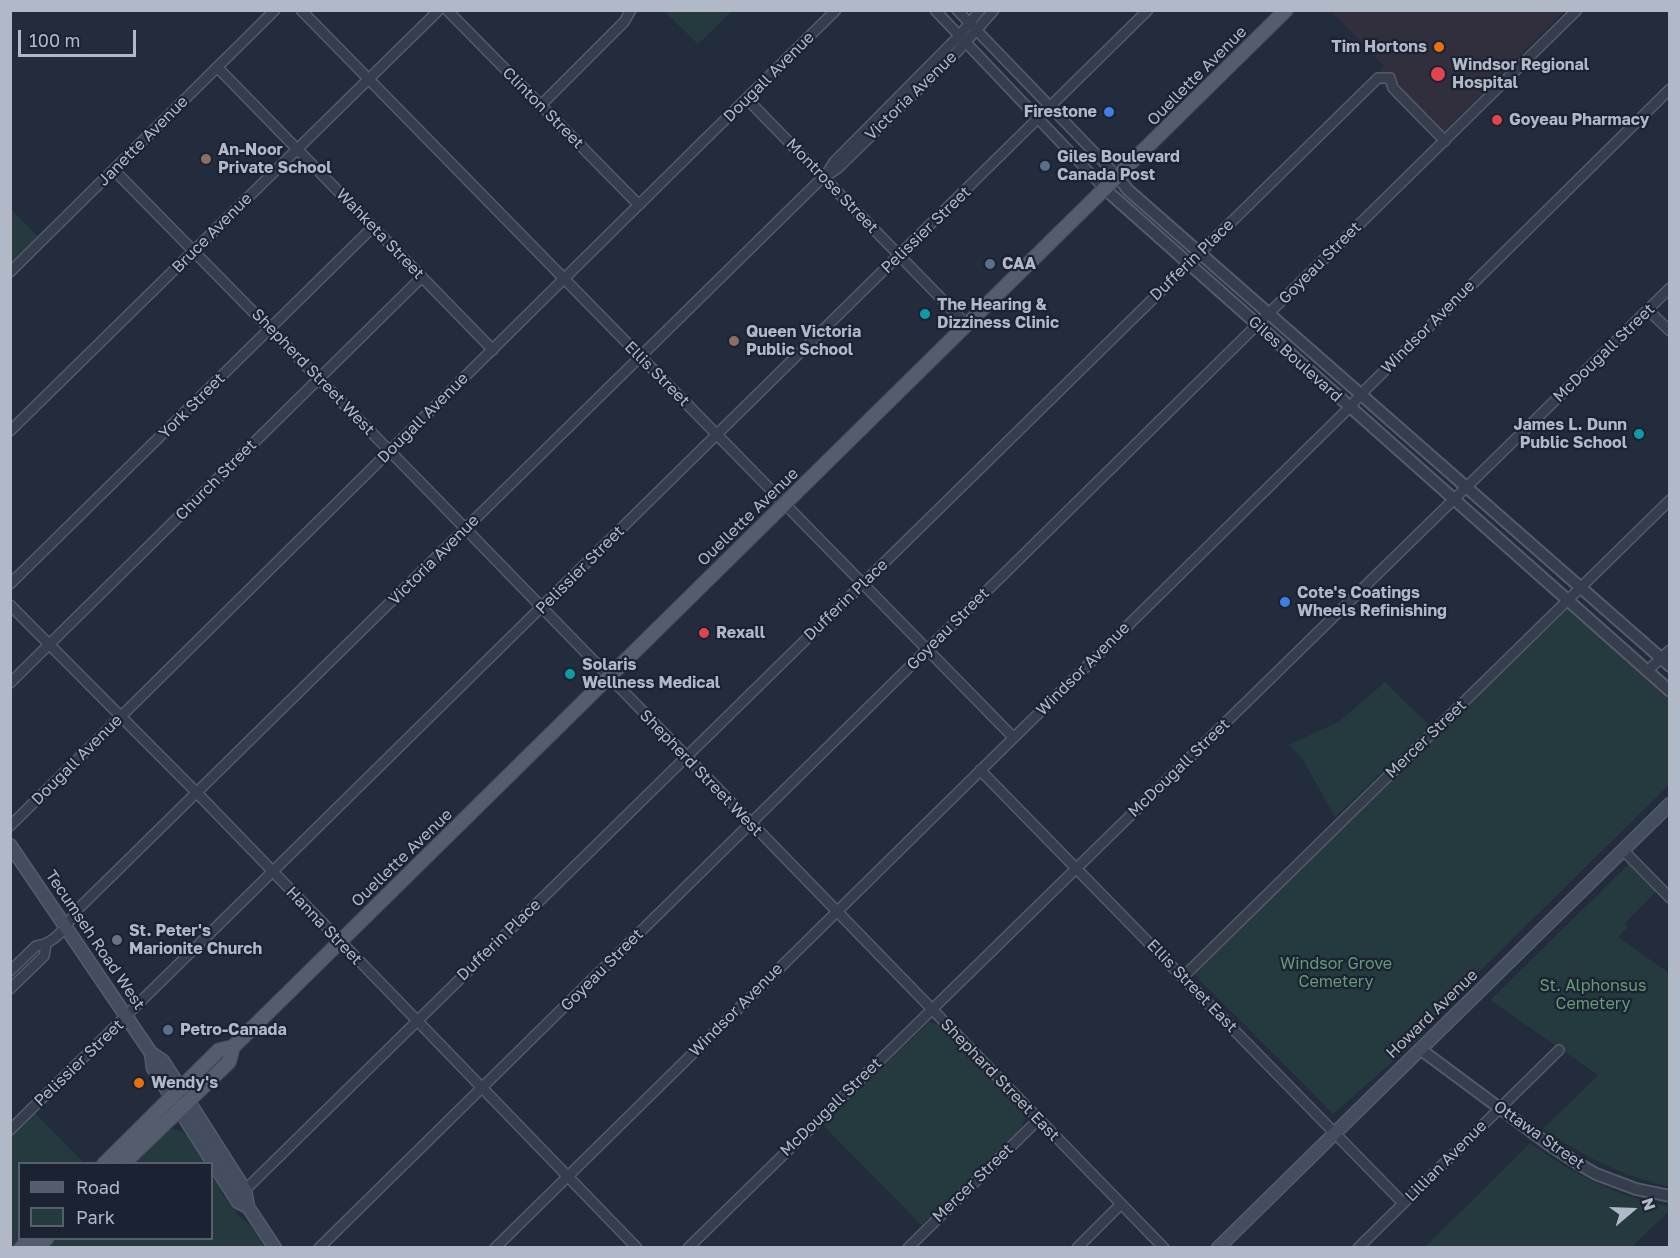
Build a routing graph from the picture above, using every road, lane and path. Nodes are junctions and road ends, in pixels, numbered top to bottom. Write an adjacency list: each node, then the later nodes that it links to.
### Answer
1 (275, 10): 16 (street, Janette Avenue)
2 (301, 10): 17 (street, Ellis Street)
3 (438, 10): 17 (street, Bruce Avenue)
4 (447, 10): 20 (street, Clinton Street)
5 (631, 10): 20 (street)
6 (836, 10): 19 (street, Dougall Avenue)
7 (935, 10): 15 (street, Giles Boulevard)
8 (957, 10): 14 (street, Giles Boulevard)
9 (980, 10): 14 (street, Victoria Avenue)
10 (994, 10): 14 (street, Victoria Avenue)
11 (1148, 10): 21 (street, Pelissier Street)
12 (1286, 10): 27 (main road, Ouellette Avenue)
13 (1577, 10): 23 (street, Goyeau Street)
14 (973, 27): 15 (street, Victoria Avenue); 21 (street, Giles Boulevard)
15 (963, 39): 22 (street, Giles Boulevard); 26 (street, Victoria Avenue)
16 (218, 67): 24 (street, Wahketa Street); 25 (street, Janette Avenue)
17 (367, 80): 24 (street, Bruce Avenue); 37 (street, Ellis Street)
18 (1670, 89): 48 (street, Windsor Avenue)
19 (747, 99): 26 (street, Montrose Street); 29 (street, Dougall Avenue)
20 (541, 105): 29 (street, Clinton Street)
21 (1050, 106): 22 (street, Pelissier Street); 27 (street, Giles Boulevard)
22 (1039, 118): 28 (street, Giles Boulevard); 33 (street, Pelissier Street)
23 (1444, 141): 32 (street, Dufferin Place); 40 (street, Goyeau Street)
24 (297, 149): 30 (street, Wahketa Street); 31 (street, Bruce Avenue)
25 (114, 170): 31 (street, Shepherd Street West); 35 (street, Janette Avenue)
26 (824, 177): 33 (street, Montrose Street); 46 (street, Victoria Avenue)
27 (1118, 177): 28 (main road, Ouellette Avenue); 32 (street, Giles Boulevard)
28 (1106, 190): 34 (street, Giles Boulevard); 41 (main road, Ouellette Avenue)
29 (639, 205): 37 (street, Dougall Avenue)
30 (373, 227): 36 (street, Wahketa Street); 43 (street, York Street)
31 (194, 251): 43 (street, Shepherd Street West); 50 (street, Bruce Avenue)
32 (1199, 253): 34 (street, Dufferin Place); 40 (street, Giles Boulevard)
33 (900, 255): 41 (street, Montrose Street); 51 (street, Pelissier Street)
34 (1188, 264): 42 (street, Giles Boulevard); 58 (street, Dufferin Place)
35 (10, 272)
36 (422, 277): 45 (street, Wahketa Street); 47 (street, Church Street)
37 (564, 279): 45 (street, Dougall Avenue); 46 (street, Ellis Street)
38 (1670, 288): 39 (street, McDougall Street)
39 (1648, 310): 44 (street); 53 (street, McDougall Street)
40 (1269, 314): 42 (street, Goyeau Street); 48 (street, Giles Boulevard)
41 (968, 325): 56 (main road, Ouellette Avenue)
42 (1257, 325): 49 (street, Giles Boulevard); 65 (street, Goyeau Street)
43 (270, 328): 47 (street, Shepherd Street West); 59 (street, York Street)
44 (1670, 331)
45 (493, 350): 52 (street, Dougall Avenue)
46 (640, 357): 51 (street, Ellis Street); 57 (street, Victoria Avenue)
47 (319, 378): 52 (street, Shepherd Street West); 64 (street, Church Street)
48 (1360, 395): 49 (street, Windsor Avenue); 53 (street, Giles Boulevard)
49 (1349, 408): 54 (street, Giles Boulevard); 74 (street, Windsor Avenue)
50 (10, 431)
51 (717, 435): 56 (street, Ellis Street); 63 (street, Pelissier Street)
52 (390, 451): 57 (street, Shepherd Street West); 73 (street, Dougall Avenue)
53 (1466, 488): 54 (street, McDougall Street); 60 (street, Giles Boulevard)
54 (1453, 499): 61 (street, Giles Boulevard); 83 (street, McDougall Street)
55 (1670, 500): 60 (street, Mercer Street)
56 (785, 504): 58 (street, Ellis Street); 70 (main road, Ouellette Avenue)
57 (466, 530): 63 (street, Shepherd Street West); 77 (street, Victoria Avenue)
58 (863, 583): 65 (street, Ellis Street); 75 (street, Dufferin Place)
59 (10, 584)
60 (1581, 588): 61 (street, Mercer Street); 67 (street, Giles Boulevard)
61 (1568, 600): 69 (street, Giles Boulevard); 91 (street, Mercer Street)
62 (10, 605): 64 (street, Hanna Street)
63 (542, 608): 70 (street, Shepherd Street West); 84 (street, Pelissier Street)
64 (49, 645): 71 (street, Church Street); 73 (street, Hanna Street)
65 (928, 650): 74 (street, Ellis Street); 79 (street, Goyeau Street)
66 (1670, 650): 67 (street)
67 (1660, 658): 68 (street, Giles Boulevard); 69 (street)
68 (1670, 666)
69 (1647, 671): 72 (street, Giles Boulevard)
70 (609, 677): 75 (street, Shepherd Street West); 88 (main road, Ouellette Avenue)
71 (10, 683)
72 (1670, 691)
73 (120, 717): 77 (street, Hanna Street); 80 (street, Dougall Avenue)
74 (1013, 738): 76 (street, Windsor Avenue)
75 (686, 757): 79 (street, Shepherd Street West); 95 (street, Dufferin Place)
76 (980, 770): 83 (street, Ellis Street East); 86 (street, Windsor Avenue)
77 (196, 793): 84 (street, Hanna Street); 87 (street, Victoria Avenue)
78 (1670, 804): 82 (main road, Howard Avenue)
79 (751, 824): 86 (street, Shepherd Street West); 99 (street, Goyeau Street)
80 (10, 826)
81 (10, 845): 87 (main road, Tecumseh Road West)
82 (1623, 850): 85 (street); 97 (main road, Howard Avenue)
83 (1076, 868): 91 (street, Ellis Street East); 93 (street, McDougall Street)
84 (273, 872): 88 (street, Hanna Street); 94 (street, Pelissier Street)
85 (1670, 898)
86 (836, 912): 93 (street, Shephard Street East); 108 (street, Windsor Avenue)
87 (66, 927): 89 (street, Victoria Avenue); 94 (main road, Tecumseh Road West)
88 (340, 942): 95 (street, Hanna Street); 96 (main road, Ouellette Avenue)
89 (46, 945): 90 (street, Victoria Avenue); 92 (street, Victoria Avenue)
90 (10, 971)
91 (1183, 977): 105 (street, Ellis Street East)
92 (10, 989)
93 (931, 1009): 103 (street, Shephard Street East); 118 (street, McDougall Street)
94 (126, 1017): 100 (main road, Tecumseh Road West); 104 (street, Pelissier Street)
95 (417, 1021): 99 (street, Hanna Street); 109 (street, Dufferin Place)
96 (233, 1047): 100 (main road, Ouellette Avenue); 101 (main road, Ouellette Avenue)
97 (1420, 1049): 102 (street, Ottawa Street); 105 (main road, Howard Avenue)
98 (1559, 1050): 102 (street, Lillian Avenue)
99 (482, 1088): 108 (street, Hanna Street); 115 (street, Goyeau Street)
100 (175, 1091): 101 (main road, Tecumseh Road West); 106 (main road, Ouellette Avenue)
101 (183, 1104): 107 (main road, Ouellette Avenue); 109 (main road); 113 (main road)
102 (1500, 1108): 110 (street, Ottawa Street); 111 (street, Lillian Avenue)
103 (1039, 1119): 112 (street, Shephard Street East); 119 (street, Mercer Street)
104 (10, 1130)
105 (1334, 1132): 111 (street, Ellis Street East); 122 (main road, Howard Avenue)
106 (106, 1162)
107 (125, 1162)
108 (568, 1176): 116 (street, Windsor Avenue); 117 (street, Hanna Street)
109 (245, 1190): 113 (main road)
110 (1670, 1196)
111 (1403, 1203): 123 (street, Lillian Avenue)
112 (1121, 1204): 120 (street); 121 (street, Shephard Street East)
113 (248, 1207): 114 (main road)
114 (275, 1248)
115 (319, 1248)
116 (495, 1248)
117 (637, 1248)
118 (688, 1248)
119 (908, 1248)
120 (1077, 1248)
121 (1164, 1248)
122 (1218, 1248)
123 (1358, 1248)

